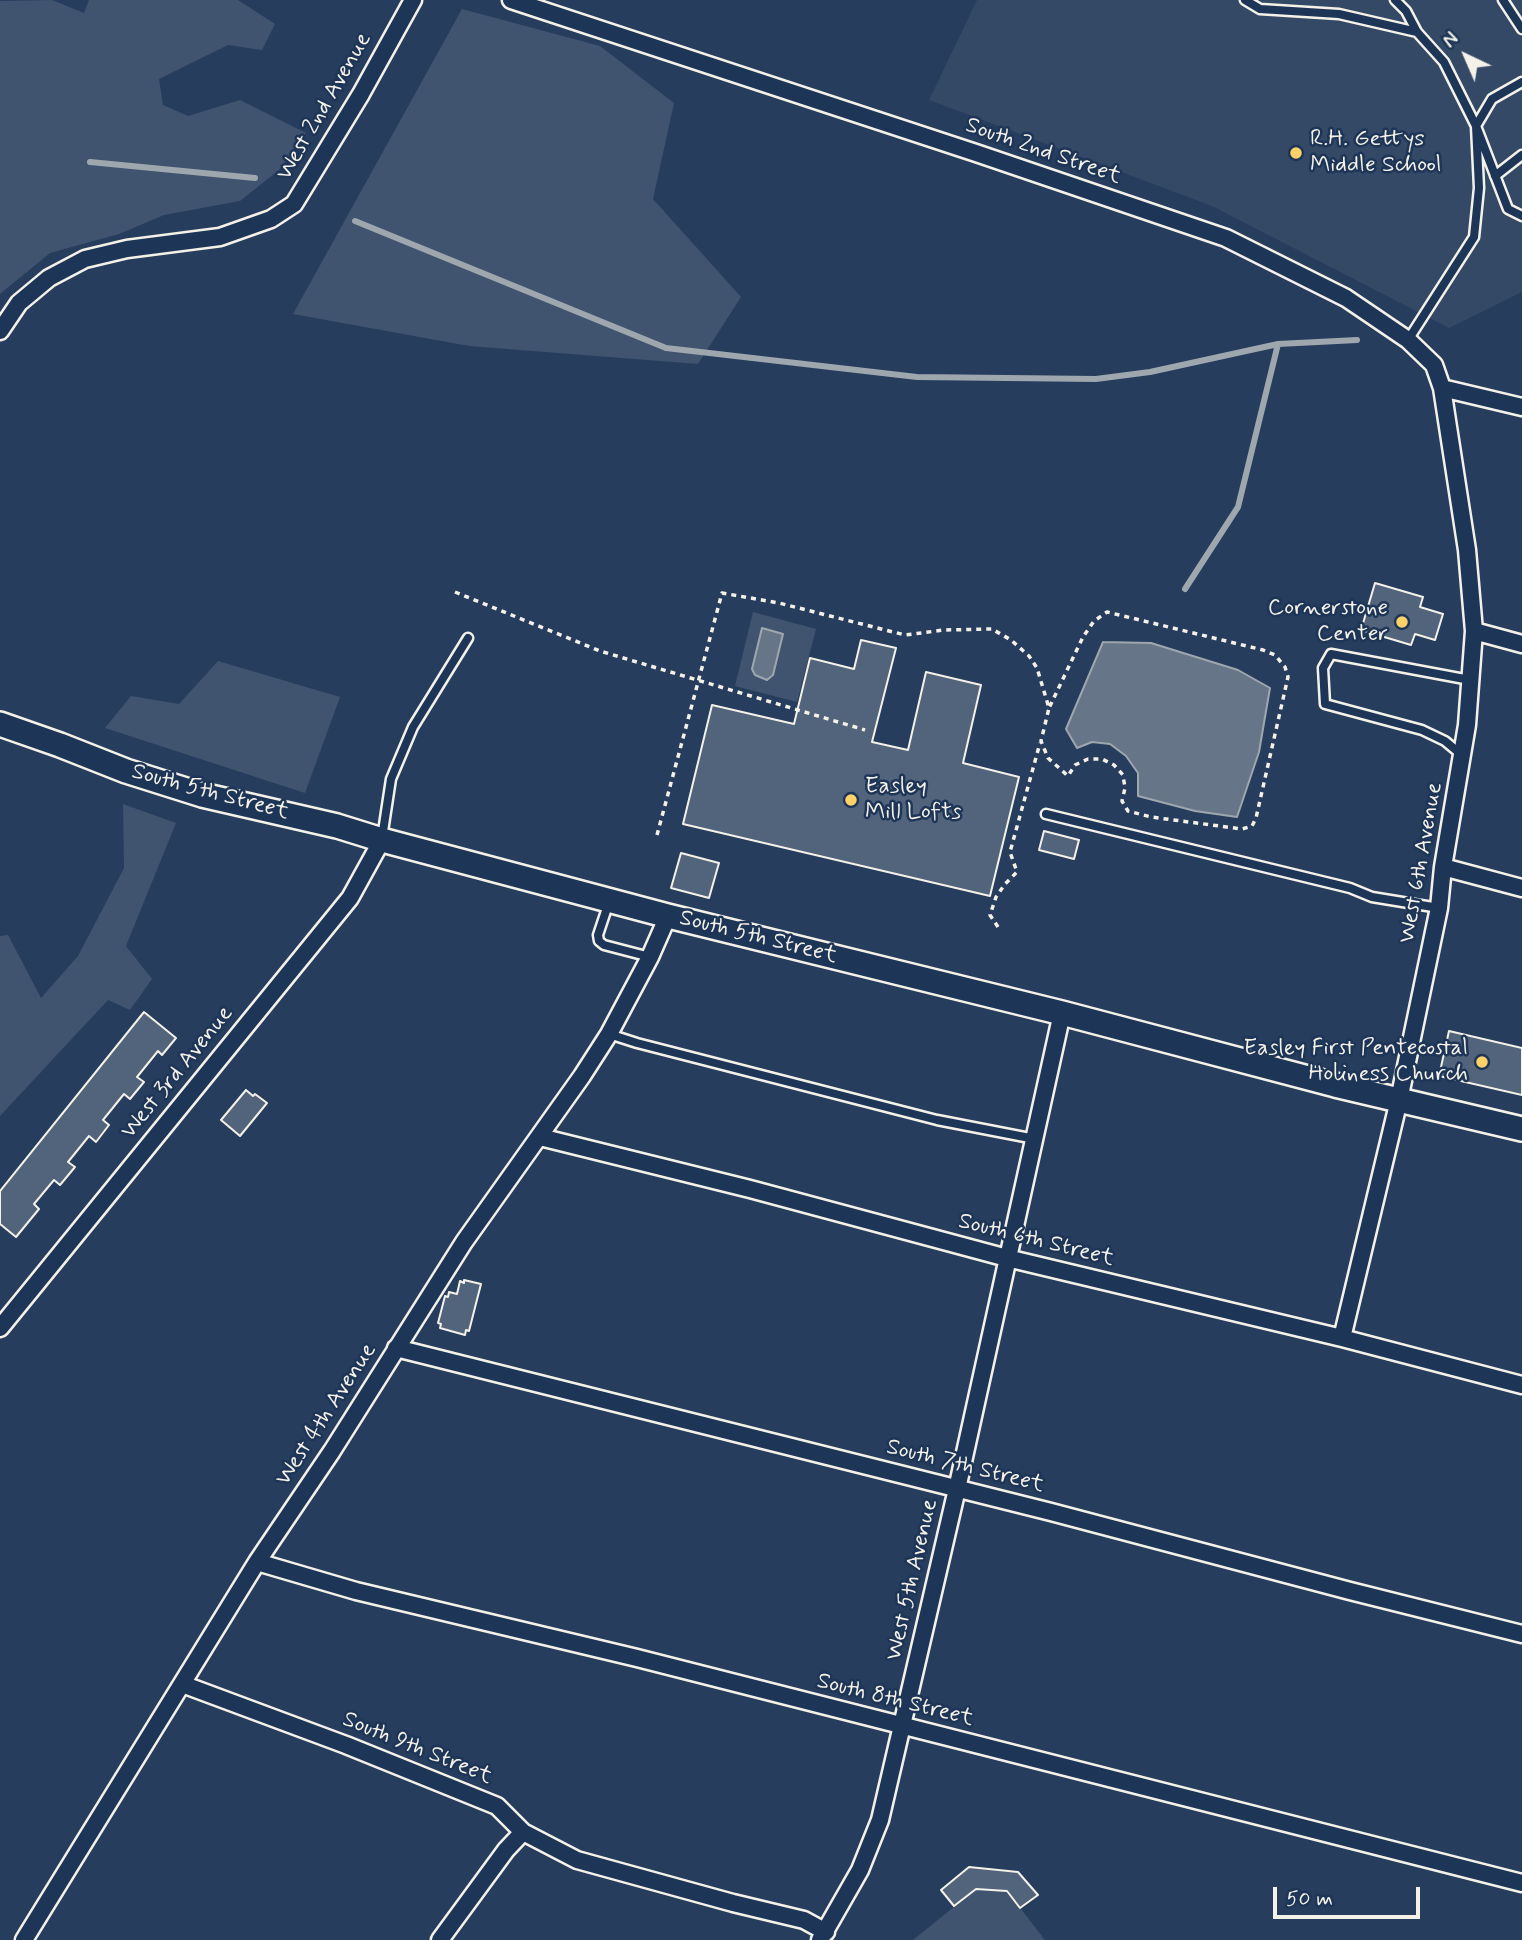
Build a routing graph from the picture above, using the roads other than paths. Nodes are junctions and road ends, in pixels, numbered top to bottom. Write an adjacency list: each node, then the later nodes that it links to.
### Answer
1 (413, 0): 13 (street, West 2nd Avenue)
2 (511, 0): 14 (street, South 2nd Street)
3 (1245, 0): 7 (lane)
4 (1395, 0): 7 (lane)
5 (1503, 0): 6 (lane)
6 (1522, 29)
7 (1417, 32): 9 (lane)
8 (1522, 82): 9 (lane)
9 (1476, 126): 11 (lane); 14 (lane)
10 (1522, 155): 11 (lane)
11 (1495, 176): 12 (lane)
12 (1522, 216)
13 (0, 331)
14 (1408, 340): 15 (street, South 2nd Street)
15 (1442, 388): 16 (street); 17 (street, West 6th Avenue)
16 (1522, 407)
17 (1474, 631): 19 (street); 20 (street, West 6th Avenue)
18 (468, 638): 24 (lane)
19 (1522, 644)
20 (1470, 680): 22 (street, West 6th Avenue); 22 (lane)
21 (0, 724): 24 (street, South 5th Street)
22 (1463, 756): 25 (street, West 6th Avenue)
23 (1046, 814): 28 (lane)
24 (382, 840): 27 (street, South 5th Street); 38 (street, West 3rd Avenue)
25 (1443, 867): 26 (street); 28 (street, West 6th Avenue)
26 (1522, 888)
27 (610, 900): 29 (street, South 5th Street); 30 (lane)
28 (1439, 908): 33 (street, West 6th Avenue)
29 (668, 916): 30 (street, West 4th Avenue); 31 (street, South 5th Street)
30 (650, 957): 32 (street, West 4th Avenue)
31 (1062, 1013): 33 (street, South 5th Street); 36 (street, West 5th Avenue)
32 (609, 1034): 35 (street, West 4th Avenue); 36 (lane)
33 (1399, 1100): 34 (street, South 5th Street); 39 (street, West 6th Avenue)
34 (1522, 1129)
35 (540, 1137): 37 (street, South 6th Street); 40 (street, West 4th Avenue)
36 (1035, 1139): 37 (street, West 5th Avenue)
37 (1007, 1258): 39 (street, South 6th Street); 42 (street, West 5th Avenue)
38 (0, 1328)
39 (1342, 1339): 41 (street, South 6th Street)
40 (396, 1348): 42 (street, South 7th Street); 43 (street, West 4th Avenue)
41 (1522, 1385)
42 (957, 1489): 44 (street, South 7th Street); 46 (street, West 5th Avenue)
43 (257, 1562): 45 (street, West 4th Avenue); 46 (street, South 8th Street)
44 (1522, 1633)
45 (182, 1684): 47 (street, South 9th Street); 50 (street, West 4th Avenue)
46 (902, 1726): 48 (street, South 8th Street); 49 (street, West 5th Avenue)
47 (523, 1832): 49 (street, South 9th Street); 51 (street)
48 (1522, 1883)
49 (823, 1936)
50 (24, 1940)
51 (440, 1940)

